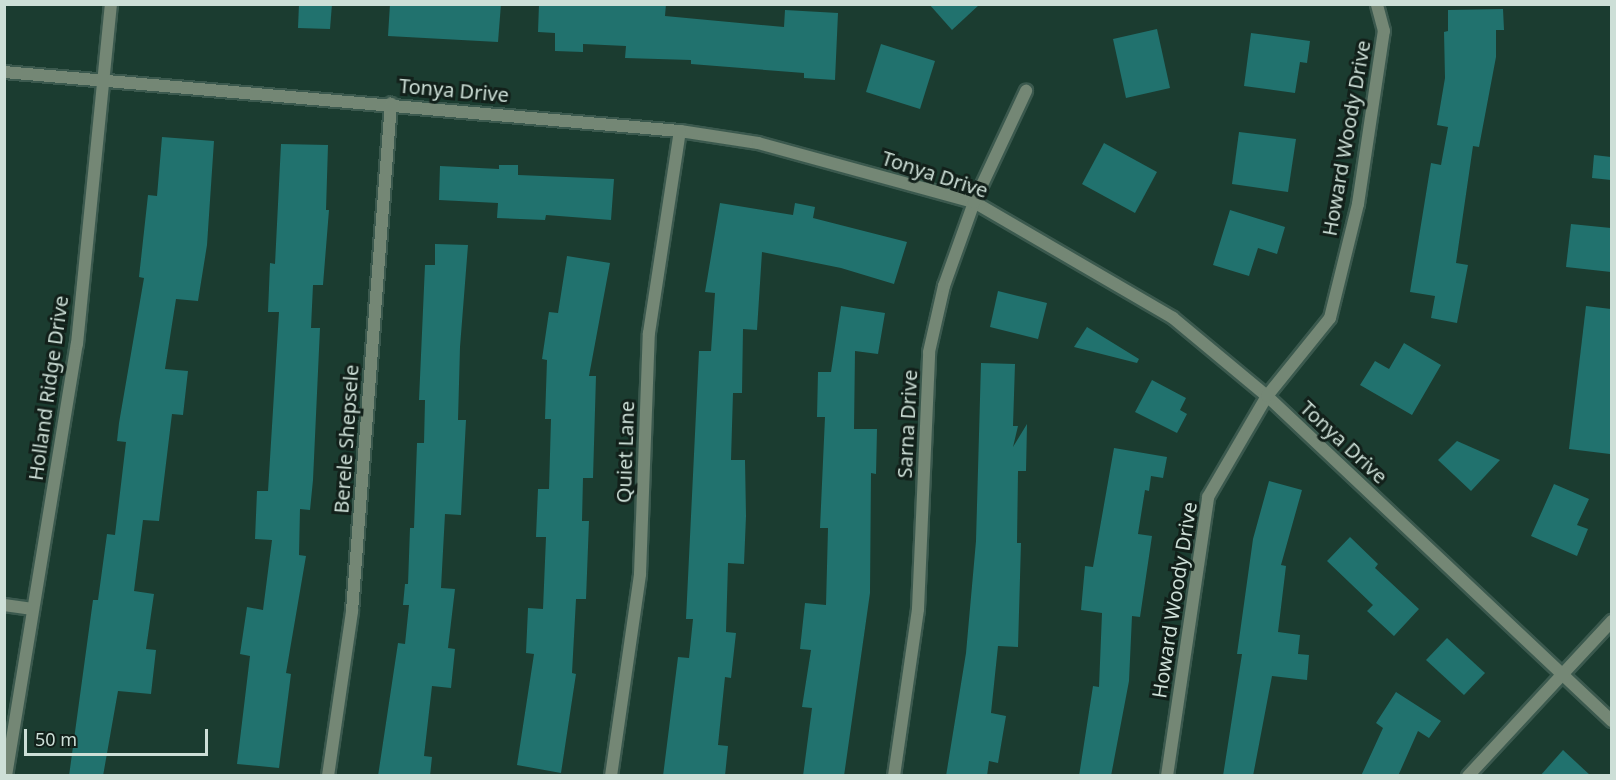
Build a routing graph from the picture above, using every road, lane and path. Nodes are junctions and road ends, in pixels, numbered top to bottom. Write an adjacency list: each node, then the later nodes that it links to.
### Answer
1 (111, 4): 4 (street, Holland Ridge Drive)
2 (1377, 4): 9 (street, Howard Woody Drive)
3 (4, 72): 4 (street, Tonya Drive)
4 (104, 80): 6 (street, Tonya Drive); 11 (street, Holland Ridge Drive)
5 (1026, 91): 8 (street, Sarna Drive)
6 (391, 103): 7 (street, Tonya Drive); 16 (street, Berele Shepsele)
7 (680, 131): 8 (street, Tonya Drive); 17 (street, Quiet Lane)
8 (974, 202): 9 (street, Tonya Drive); 18 (street, Sarna Drive)
9 (1266, 396): 13 (street, Tonya Drive); 19 (street, Howard Woody Drive)
10 (4, 605): 11 (street)
11 (33, 609): 15 (street, Holland Ridge Drive)
12 (1611, 621): 13 (street)
13 (1564, 675): 14 (street, Tonya Drive); 20 (street)
14 (1611, 721)
15 (6, 776)
16 (328, 776)
17 (611, 776)
18 (894, 776)
19 (1167, 776)
20 (1468, 776)

